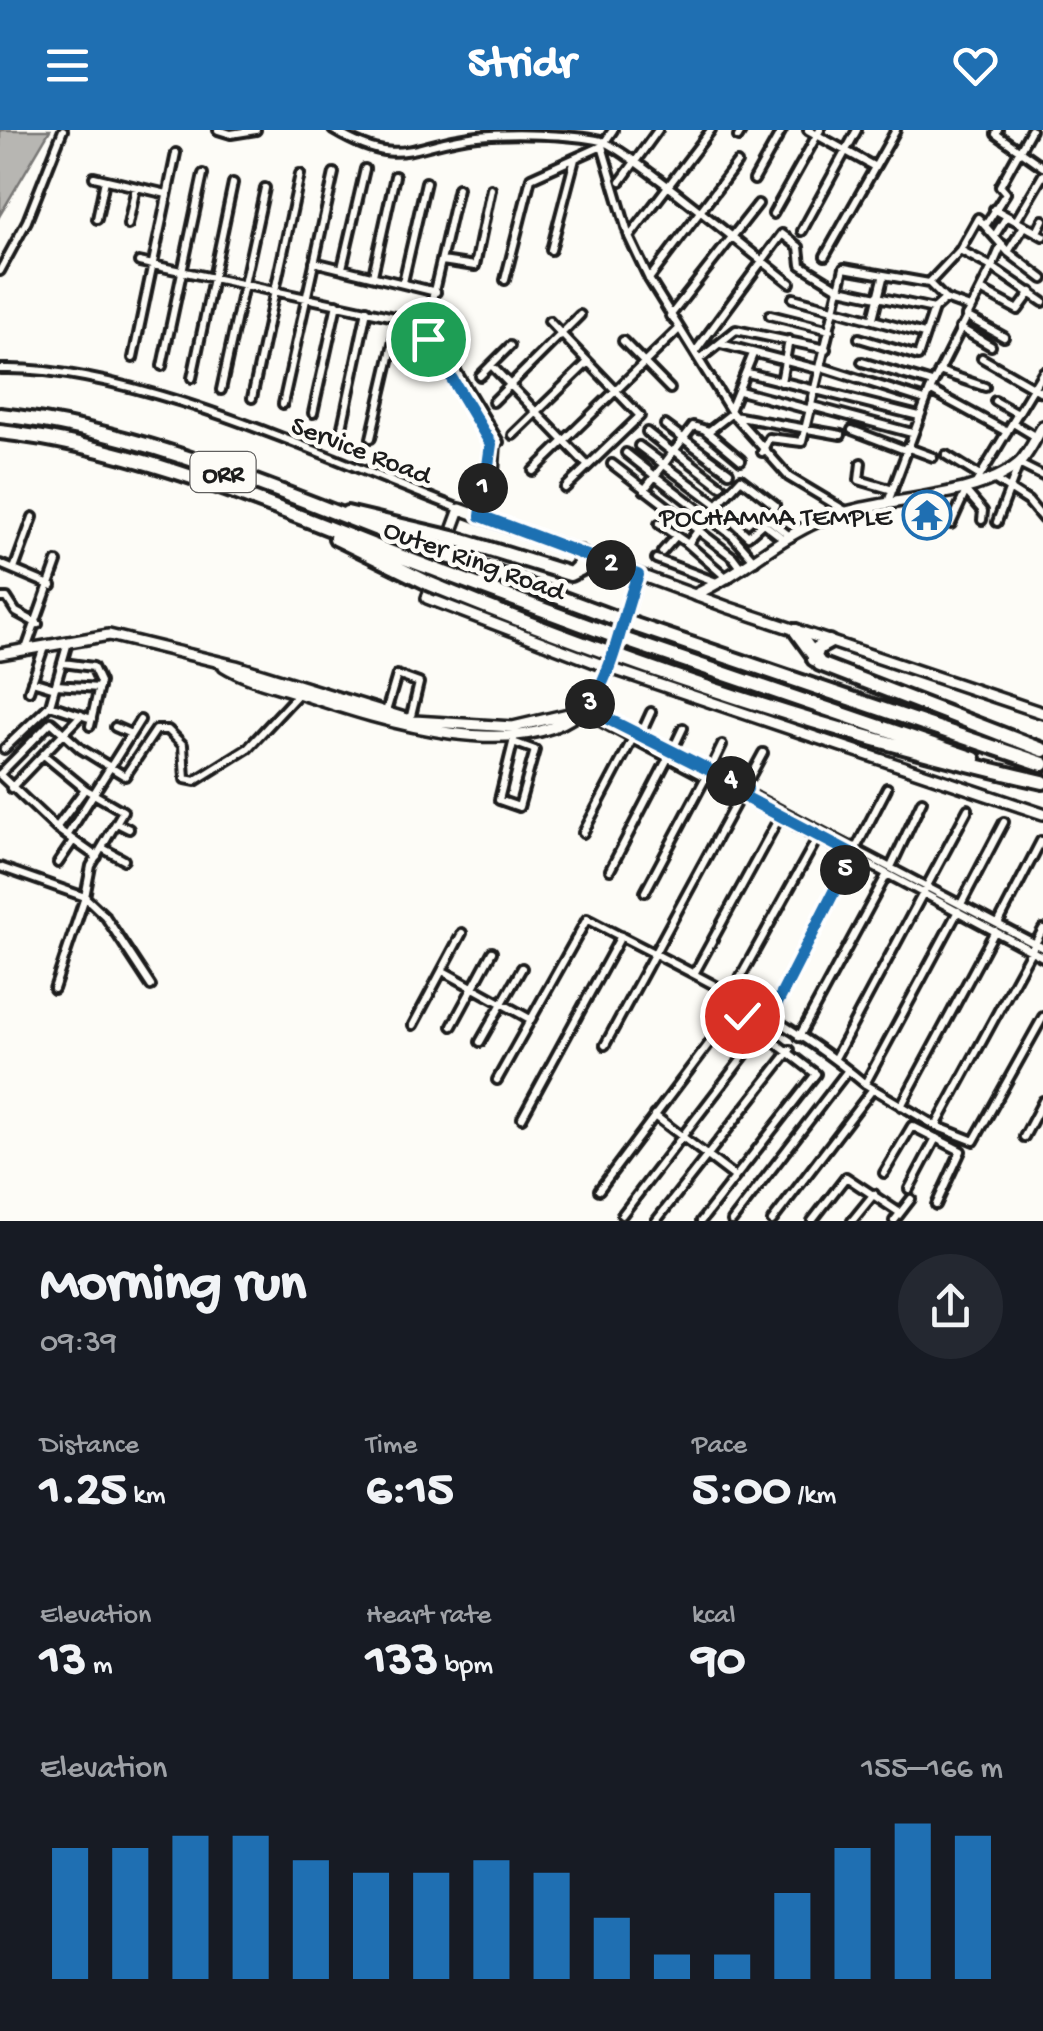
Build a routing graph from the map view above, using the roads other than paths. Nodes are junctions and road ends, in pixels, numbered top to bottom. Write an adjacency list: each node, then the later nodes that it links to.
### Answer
1 (62, 130): 76 (street)
2 (218, 130): 3 (street)
3 (256, 130)
4 (333, 130): 16 (street)
5 (574, 130): 17 (street)
6 (612, 130): 18 (street)
7 (658, 130): 23 (street)
8 (711, 130): 42 (street)
9 (782, 130): 34 (street)
10 (808, 130): 15 (street)
11 (857, 130): 19 (street)
12 (896, 130): 25 (street)
13 (998, 130): 20 (street)
14 (1031, 130): 20 (street)
15 (818, 132): 19 (street); 49 (street)
16 (543, 134): 17 (street)
17 (576, 140): 18 (street)
18 (603, 144): 22 (street); 23 (street); 60 (street)
19 (846, 151): 25 (street); 57 (street)
20 (1020, 152): 27 (street); 47 (street)
21 (176, 153): 43 (street)
22 (575, 158): 63 (street); 82 (street)
23 (633, 163): 35 (street); 42 (street)
24 (737, 163): 48 (street)
25 (876, 167): 66 (street)
26 (365, 169): 75 (street)
27 (1043, 171): 44 (street)
28 (334, 172): 70 (street)
29 (202, 174): 77 (street)
30 (300, 174): 89 (street)
31 (394, 176): 78 (street)
32 (94, 178): 33 (street)
33 (105, 180): 38 (street); 51 (street)
34 (754, 180)
35 (620, 181)
36 (426, 182): 84 (street)
37 (233, 183): 79 (street)
38 (136, 187): 43 (street); 55 (street)
39 (264, 188): 87 (street)
40 (458, 188): 68 (street)
41 (491, 189): 68 (street)
42 (666, 189): 48 (street); 60 (street)
43 (167, 194): 72 (street)
44 (1030, 196): 45 (street); 53 (street)
45 (1043, 203)
46 (758, 204): 61 (street)
47 (994, 209): 50 (street); 54 (street)
48 (699, 214): 61 (street); 81 (street)
49 (773, 214)
50 (1007, 216): 53 (street); 58 (street)
51 (97, 220)
52 (1043, 220): 59 (street)
53 (1016, 221): 56 (street)
54 (987, 223): 58 (street); 64 (street)
55 (128, 225)
56 (1024, 226): 59 (street); 65 (street)
57 (802, 231)
58 (995, 234): 62 (street)
59 (1040, 234)
60 (630, 237): 81 (street)
61 (731, 238): 71 (street); 105 (street)
62 (1002, 244): 65 (street); 74 (street)
63 (551, 250)
64 (960, 250): 74 (street); 86 (street)
65 (1008, 252): 73 (street)
66 (825, 256)
67 (1043, 260): 73 (street)
68 (441, 261): 91 (street)
69 (139, 262): 72 (street)
70 (314, 262): 75 (street); 93 (street)
71 (763, 263): 85 (street); 88 (street); 124 (street)
72 (152, 264): 77 (street); 125 (street)
73 (1030, 266): 83 (street)
74 (992, 267): 90 (street); 92 (street)
75 (342, 268): 78 (street)
76 (0, 271)
77 (183, 271): 79 (street); 132 (street)
78 (372, 275): 84 (street)
79 (213, 278): 87 (street); 139 (street)
80 (883, 278): 86 (street); 88 (street); 95 (street)
81 (649, 279): 105 (street)
82 (505, 280)
83 (1043, 280)
84 (404, 282): 91 (street)
85 (790, 283)
86 (929, 283): 96 (street)
87 (245, 284): 89 (street); 146 (street)
88 (840, 289): 95 (street); 99 (street)
89 (274, 290): 93 (street); 151 (street)
90 (980, 290): 92 (street); 102 (street)
91 (436, 292): 110 (street)
92 (1031, 292): 97 (street)
93 (306, 298): 98 (street); 155 (street)
94 (793, 298): 99 (street)
95 (878, 298): 100 (street); 107 (street)
96 (946, 298): 100 (street); 102 (street)
97 (1043, 302)
98 (337, 304): 101 (street); 160 (street)
99 (835, 309): 107 (street); 112 (street)
100 (934, 309): 114 (street)
101 (367, 310): 106 (street); 166 (street)
102 (968, 312): 109 (street); 115 (street)
103 (580, 315): 113 (street)
104 (770, 315): 112 (street)
105 (670, 316): 111 (street)
106 (399, 318): 110 (street); 177 (street)
107 (873, 318): 114 (street)
108 (548, 321): 113 (street)
109 (960, 328): 121 (street); 135 (street)
110 (425, 330): 212 (street)
111 (678, 330): 124 (street); 130 (street)
112 (830, 330): 122 (street)
113 (561, 334): 128 (street); 141 (street)
114 (924, 334): 116 (street)
115 (1004, 337)
116 (859, 338)
117 (790, 340): 119 (street); 122 (street); 127 (street)
118 (623, 341): 130 (street)
119 (721, 344): 123 (street); 124 (street)
120 (510, 346): 131 (street)
121 (990, 346)
122 (826, 349): 133 (street)
123 (754, 354): 127 (street); 137 (street)
124 (697, 355): 158 (street)
125 (133, 358)
126 (982, 358): 144 (street)
127 (785, 361): 133 (street); 140 (street)
128 (588, 362): 147 (street); 157 (street)
129 (862, 362): 142 (street)
130 (644, 363): 145 (street); 147 (street)
131 (491, 365): 138 (street); 141 (street)
132 (162, 366)
133 (821, 368): 148 (street); 152 (street)
134 (0, 369): 209 (street, Service Road)
135 (938, 371): 142 (street); 143 (street)
136 (1043, 372): 144 (street)
137 (748, 373): 140 (street); 149 (street)
138 (480, 376)
139 (192, 378)
140 (781, 382): 148 (street)
141 (510, 385): 154 (street); 157 (street)
142 (931, 387): 152 (street); 172 (street)
143 (985, 387)
144 (1034, 387): 150 (street); 161 (street)
145 (670, 389)
146 (220, 390)
147 (616, 390): 179 (street); 192 (street)
148 (816, 390): 156 (street); 162 (street)
149 (740, 392): 156 (street); 158 (street)
150 (1043, 393)
151 (252, 398)
152 (925, 400): 162 (street)
153 (995, 401): 161 (street)
154 (492, 402)
155 (283, 404)
156 (811, 408): 167 (street); 173 (street)
157 (536, 412): 174 (street); 179 (street)
158 (732, 413): 167 (street); 168 (street); 183 (street)
159 (0, 414): 210 (highway, Outer Ring Road / ORR)
160 (313, 414)
161 (1018, 414): 163 (street)
162 (918, 416): 173 (street)
163 (1013, 423): 172 (street); 176 (street)
164 (665, 425): 178 (street)
165 (1043, 426): 176 (main road)
166 (342, 428)
167 (806, 428): 175 (street); 183 (street)
168 (704, 430): 178 (street); 187 (street)
169 (852, 430): 181 (street)
170 (0, 432): 220 (highway, Outer Ring Road / ORR)
171 (648, 432): 182 (street)
172 (1007, 432): 200 (street)
173 (912, 433): 181 (street)
174 (513, 435)
175 (841, 435)
176 (1036, 436): 191 (main road)
177 (371, 438)
178 (682, 438): 182 (street); 194 (street)
179 (564, 441): 192 (street); 193 (street)
180 (639, 446): 190 (street)
181 (906, 449): 186 (street); 206 (street)
182 (673, 451): 190 (street); 201 (street)
183 (762, 452): 211 (street)
184 (626, 453): 195 (street)
185 (946, 455): 200 (street)
186 (933, 457)
187 (740, 460)
188 (861, 463): 199 (street)
189 (612, 464): 205 (street)
190 (663, 464): 195 (street); 207 (street)
191 (1019, 464): 196 (street); 198 (main road); 204 (street)
192 (588, 466): 202 (street)
193 (532, 471)
194 (729, 472)
195 (654, 476): 205 (street); 215 (street)
196 (1043, 476)
197 (845, 477): 199 (street)
198 (992, 478): 200 (main road); 204 (street)
199 (859, 480): 206 (street)
200 (978, 480): 203 (main road)
201 (721, 486)
202 (565, 488)
203 (964, 489): 208 (main road); 216 (street); 219 (street)
204 (1008, 489): 213 (street); 217 (street)
205 (644, 490): 221 (street)
206 (893, 490): 208 (street)
207 (714, 502)
208 (888, 502): 211 (main road)
209 (460, 509): 212 (main road, Service Road); 247 (main road)
210 (325, 510): 231 (highway); 274 (highway, Outer Ring Road / ORR)
211 (844, 510): 223 (main road)
212 (481, 516): 225 (main road, Service Road)
213 (1042, 516)
214 (32, 517): 230 (street)
215 (708, 517): 221 (street); 228 (street)
216 (982, 520)
217 (996, 522)
218 (659, 524): 222 (street)
219 (951, 524)
220 (320, 526): 247 (highway); 278 (highway, Outer Ring Road / ORR)
221 (698, 530): 224 (street); 233 (street)
222 (676, 536): 224 (street); 233 (street)
223 (789, 539): 223 (street); 228 (main road)
224 (688, 544): 233 (street)
225 (580, 554): 226 (main road, Service Road); 231 (highway)
226 (598, 560): 231 (highway); 232 (main road, Service Road)
227 (58, 562): 234 (street)
228 (756, 562): 233 (main road)
229 (0, 564): 230 (street)
230 (14, 569): 234 (street)
231 (570, 574)
232 (638, 575): 235 (main road, Service Road); 247 (main road)
233 (732, 577): 235 (main road); 237 (main road)
234 (50, 583): 238 (street)
235 (694, 594): 237 (main road, Service Road)
236 (0, 598): 238 (street)
237 (730, 608): 239 (main road, Service Road)
238 (38, 624): 243 (street)
239 (796, 631): 241 (main road, Service Road); 245 (highway)
240 (68, 642): 242 (main road); 246 (street); 248 (main road)
241 (830, 642): 245 (highway); 257 (main road, Service Road)
242 (44, 647): 243 (main road); 249 (street)
243 (26, 650): 244 (main road)
244 (0, 654)
245 (814, 659): 270 (highway)
246 (63, 662): 250 (street); 251 (street)
247 (611, 662): 255 (main road); 278 (highway); 286 (main road)
248 (222, 665): 253 (main road); 258 (main road)
249 (32, 681): 250 (street); 252 (street)
250 (56, 686): 251 (street); 254 (street)
251 (98, 688): 259 (street)
252 (29, 691)
253 (299, 693): 267 (main road); 275 (street)
254 (50, 706): 259 (street); 269 (street)
255 (580, 710): 261 (main road); 266 (street); 267 (main road)
256 (652, 712): 266 (street)
257 (1043, 713)
258 (385, 715): 261 (main road); 261 (street)
259 (81, 716): 264 (street)
260 (140, 720): 265 (street)
261 (410, 720)
262 (115, 727): 265 (street)
263 (684, 728): 272 (street)
264 (65, 734): 273 (street); 275 (street); 277 (street)
265 (132, 734): 275 (street)
266 (636, 738): 272 (street); 293 (street)
267 (517, 739): 267 (street)
268 (722, 745): 276 (street)
269 (4, 749)
270 (1043, 750)
271 (764, 753): 282 (street)
272 (670, 755): 276 (street); 302 (street)
273 (45, 756): 279 (street); 281 (street)
274 (1043, 764)
275 (111, 767): 283 (street)
276 (708, 774): 282 (street); 305 (street)
277 (0, 775): 279 (street)
278 (1043, 782)
279 (11, 788): 290 (street)
280 (887, 788): 297 (street)
281 (84, 789): 283 (street); 290 (street)
282 (745, 792): 287 (street); 292 (street); 314 (street)
283 (95, 796): 289 (street); 294 (street)
284 (922, 800): 303 (street)
285 (968, 809): 304 (street)
286 (1043, 814)
287 (780, 816): 292 (street); 318 (street)
288 (1004, 822): 307 (street)
289 (117, 823): 291 (street); 296 (street)
290 (56, 828): 294 (street)
291 (129, 829)
292 (820, 832): 297 (street); 322 (street)
293 (583, 833)
294 (70, 838): 298 (street); 300 (street)
295 (1041, 841): 308 (street)
296 (104, 848): 298 (street); 299 (street)
297 (854, 851): 303 (street); 324 (street)
298 (97, 857): 306 (street)
299 (124, 860)
300 (58, 863)
301 (0, 867): 306 (street)
302 (610, 870)
303 (889, 870): 304 (street); 330 (street)
304 (926, 889): 307 (street); 334 (street)
305 (645, 892)
306 (85, 897): 319 (street); 321 (street)
307 (960, 908): 308 (street); 337 (street)
308 (996, 928): 312 (street); 339 (street)
309 (1043, 929): 312 (street)
310 (462, 932): 317 (street)
311 (621, 936): 314 (street); 326 (street); 341 (street)
312 (1037, 947): 315 (street); 342 (street)
313 (492, 952): 320 (street)
314 (657, 956): 318 (street); 332 (street)
315 (1043, 956)
316 (522, 968): 323 (street)
317 (442, 972): 320 (street); 327 (street)
318 (694, 974): 322 (street)
319 (150, 986)
320 (472, 988): 323 (street); 328 (street)
321 (54, 989)
322 (730, 996): 324 (street)
323 (501, 1004): 326 (street); 331 (street)
324 (768, 1018): 329 (street); 330 (street)
325 (1043, 1018): 342 (street)
326 (530, 1020): 336 (street)
327 (413, 1025)
328 (452, 1026)
329 (763, 1031): 333 (street); 340 (street); 343 (street)
330 (799, 1037): 334 (street)
331 (480, 1042)
332 (604, 1045)
333 (790, 1050): 346 (street); 348 (street)
334 (835, 1058): 335 (street)
335 (848, 1070): 337 (street); 356 (street)
336 (496, 1080)
337 (869, 1087): 339 (street); 357 (street)
338 (1043, 1101): 344 (street)
339 (901, 1106): 342 (street)
340 (654, 1115): 343 (street); 349 (street)
341 (522, 1118)
342 (939, 1127): 345 (street)
343 (681, 1136): 346 (street); 353 (street)
344 (1024, 1137)
345 (936, 1138): 347 (street); 351 (street); 352 (street)
346 (707, 1155): 348 (street); 354 (street)
347 (884, 1173)
348 (735, 1177): 355 (street)
349 (599, 1190)
350 (874, 1194): 352 (street); 358 (street); 359 (street)
351 (936, 1205)
352 (900, 1213): 360 (street)
353 (622, 1215)
354 (656, 1221)
355 (701, 1221)
356 (732, 1221)
357 (772, 1221)
358 (812, 1221)
359 (852, 1221)
360 (894, 1221)

